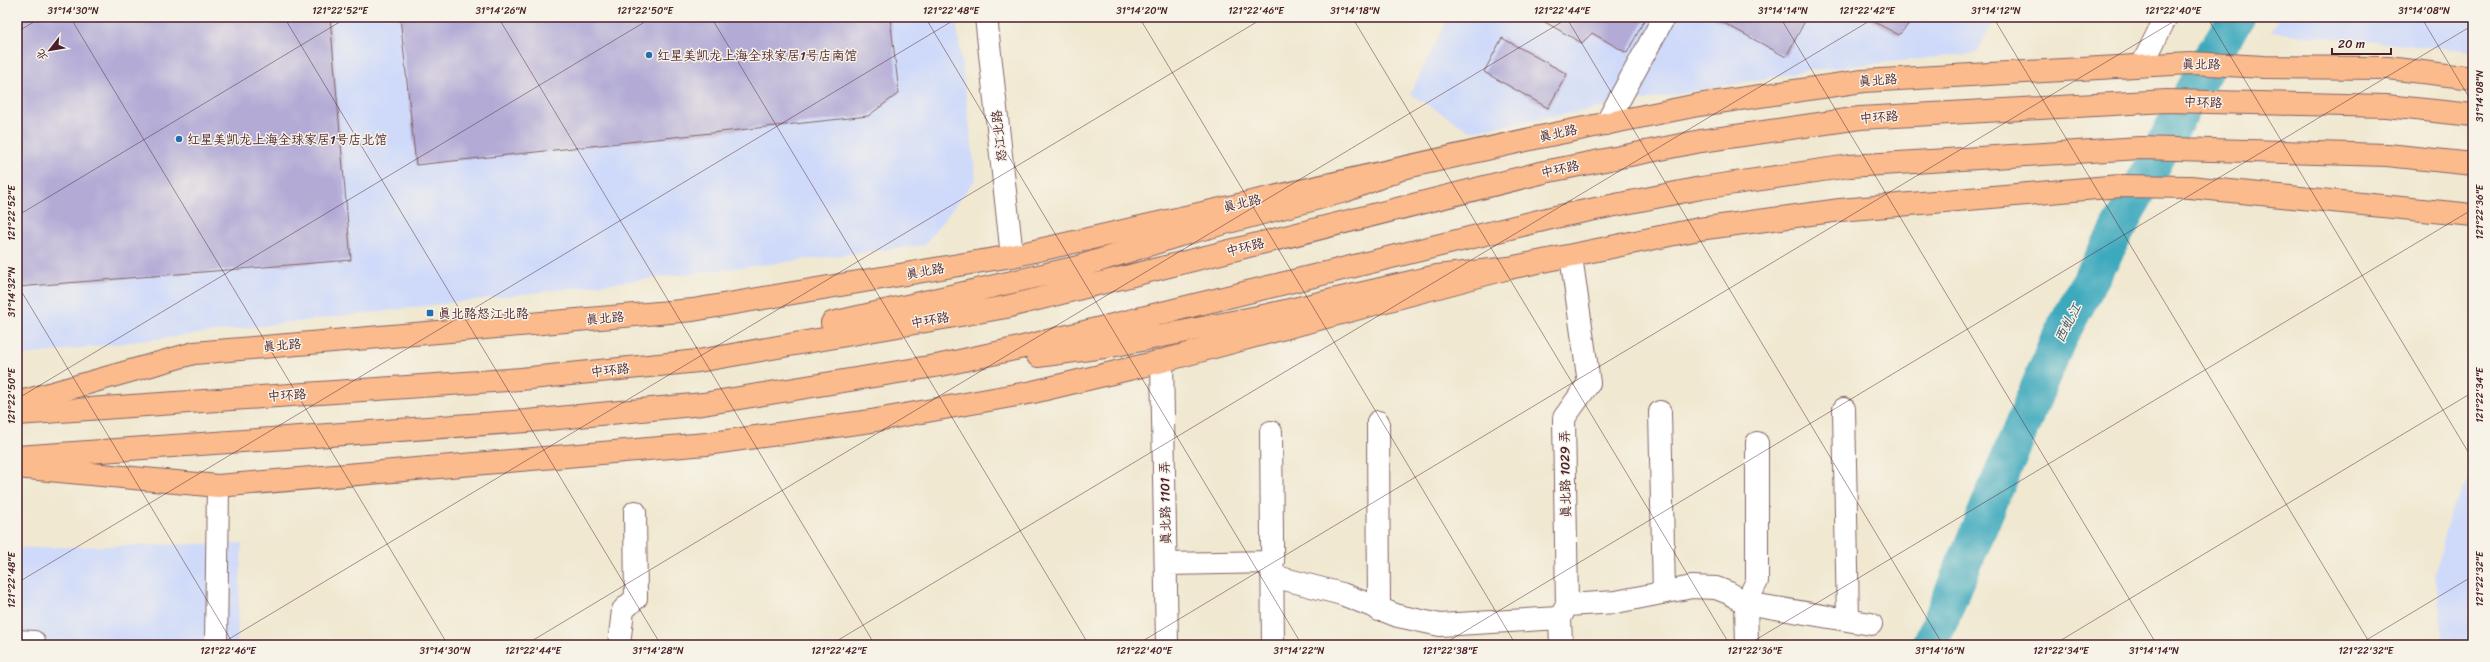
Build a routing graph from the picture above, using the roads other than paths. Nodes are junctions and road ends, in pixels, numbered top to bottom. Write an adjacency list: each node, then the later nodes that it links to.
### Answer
1 (986, 17): 11 (street, 怒江北路)
2 (1664, 17): 7 (street)
3 (2166, 17): 4 (street)
4 (2142, 65): 5 (main road, 真北路); 7 (main road, 真北路)
5 (2473, 78)
6 (2473, 115): 14 (main road, 中环路)
7 (1606, 124): 9 (main road, 真北路)
8 (2473, 164): 16 (main road)
9 (1406, 167): 11 (main road, 真北路); 14 (main road)
10 (2473, 215): 12 (main road)
11 (1012, 256): 17 (main road, 真北路)
12 (1571, 256): 13 (main road); 33 (street, 真北路 1029 弄)
13 (1509, 268): 15 (main road); 16 (main road)
14 (698, 361): 20 (main road, 中环路)
15 (1162, 362): 26 (main road); 28 (street, 真北路 1101 弄)
16 (941, 365): 24 (main road)
17 (17, 403)
18 (1844, 409): 34 (street)
19 (1660, 412): 30 (street)
20 (17, 414)
21 (1378, 422): 32 (street)
22 (1271, 432): 29 (street)
23 (1757, 444): 31 (street)
24 (17, 457)
25 (17, 467): 26 (main road)
26 (218, 486): 36 (street)
27 (635, 512): 37 (street)
28 (1172, 564): 29 (street); 38 (street, 真北路 1101 弄)
29 (1273, 569): 32 (street); 39 (street)
30 (1664, 592): 31 (street); 33 (street)
31 (1746, 603): 34 (street); 41 (street)
32 (1380, 610): 33 (street)
33 (1564, 612): 40 (street, 真北路 1029 弄)
34 (1848, 620): 35 (street)
35 (1872, 624)
36 (216, 645)
37 (619, 645)
38 (1167, 645)
39 (1273, 645)
40 (1560, 645)
41 (1747, 645)

